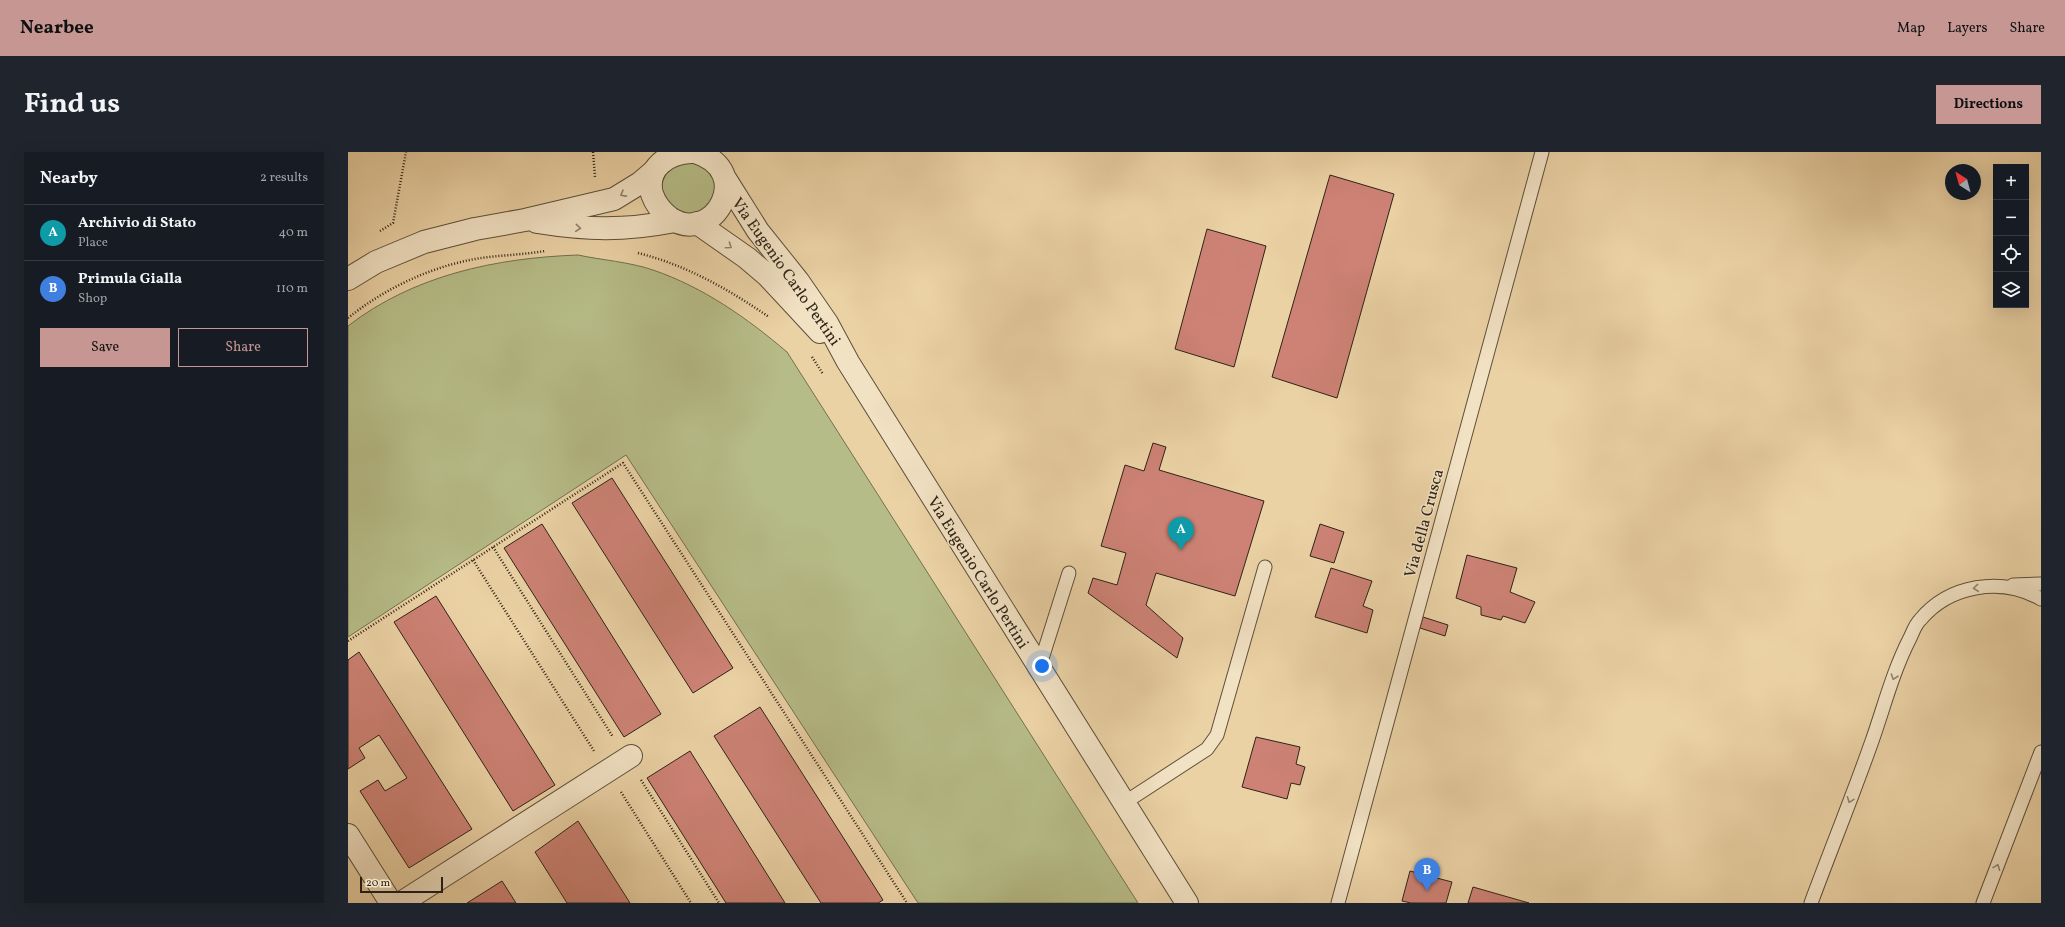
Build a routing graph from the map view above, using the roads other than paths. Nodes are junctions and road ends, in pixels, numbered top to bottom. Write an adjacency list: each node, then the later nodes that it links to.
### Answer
1 (691, 152): 5 (street)
2 (695, 152): 4 (street)
3 (1542, 152): 25 (lane, Via della Crusca)
4 (712, 157): 6 (street, Via Eugenio Carlo Pertini)
5 (658, 162): 7 (street, one-way to 7); 8 (street)
6 (726, 180): 9 (street); 11 (street, Via Eugenio Carlo Pertini)
7 (526, 220): 8 (street, one-way to 8); 10 (street)
8 (675, 221): 9 (street)
9 (697, 223): 11 (street, Via Eugenio Carlo Pertini, one-way to 11)
10 (348, 279)
11 (848, 362): 17 (street, Via Eugenio Carlo Pertini)
12 (1265, 566): 20 (lane)
13 (1069, 573): 17 (lane)
14 (2041, 584): 15 (lane)
15 (1994, 586): 16 (lane); 26 (lane, one-way to 26)
16 (2041, 599)
17 (1038, 668): 20 (street, Via Eugenio Carlo Pertini)
18 (2041, 752): 27 (lane, one-way to 18)
19 (629, 758): 23 (street)
20 (1124, 803): 24 (street, Via Eugenio Carlo Pertini)
21 (348, 835): 22 (street)
22 (391, 903)
23 (401, 903)
24 (1188, 903)
25 (1338, 903)
26 (1811, 903)
27 (1983, 903)

